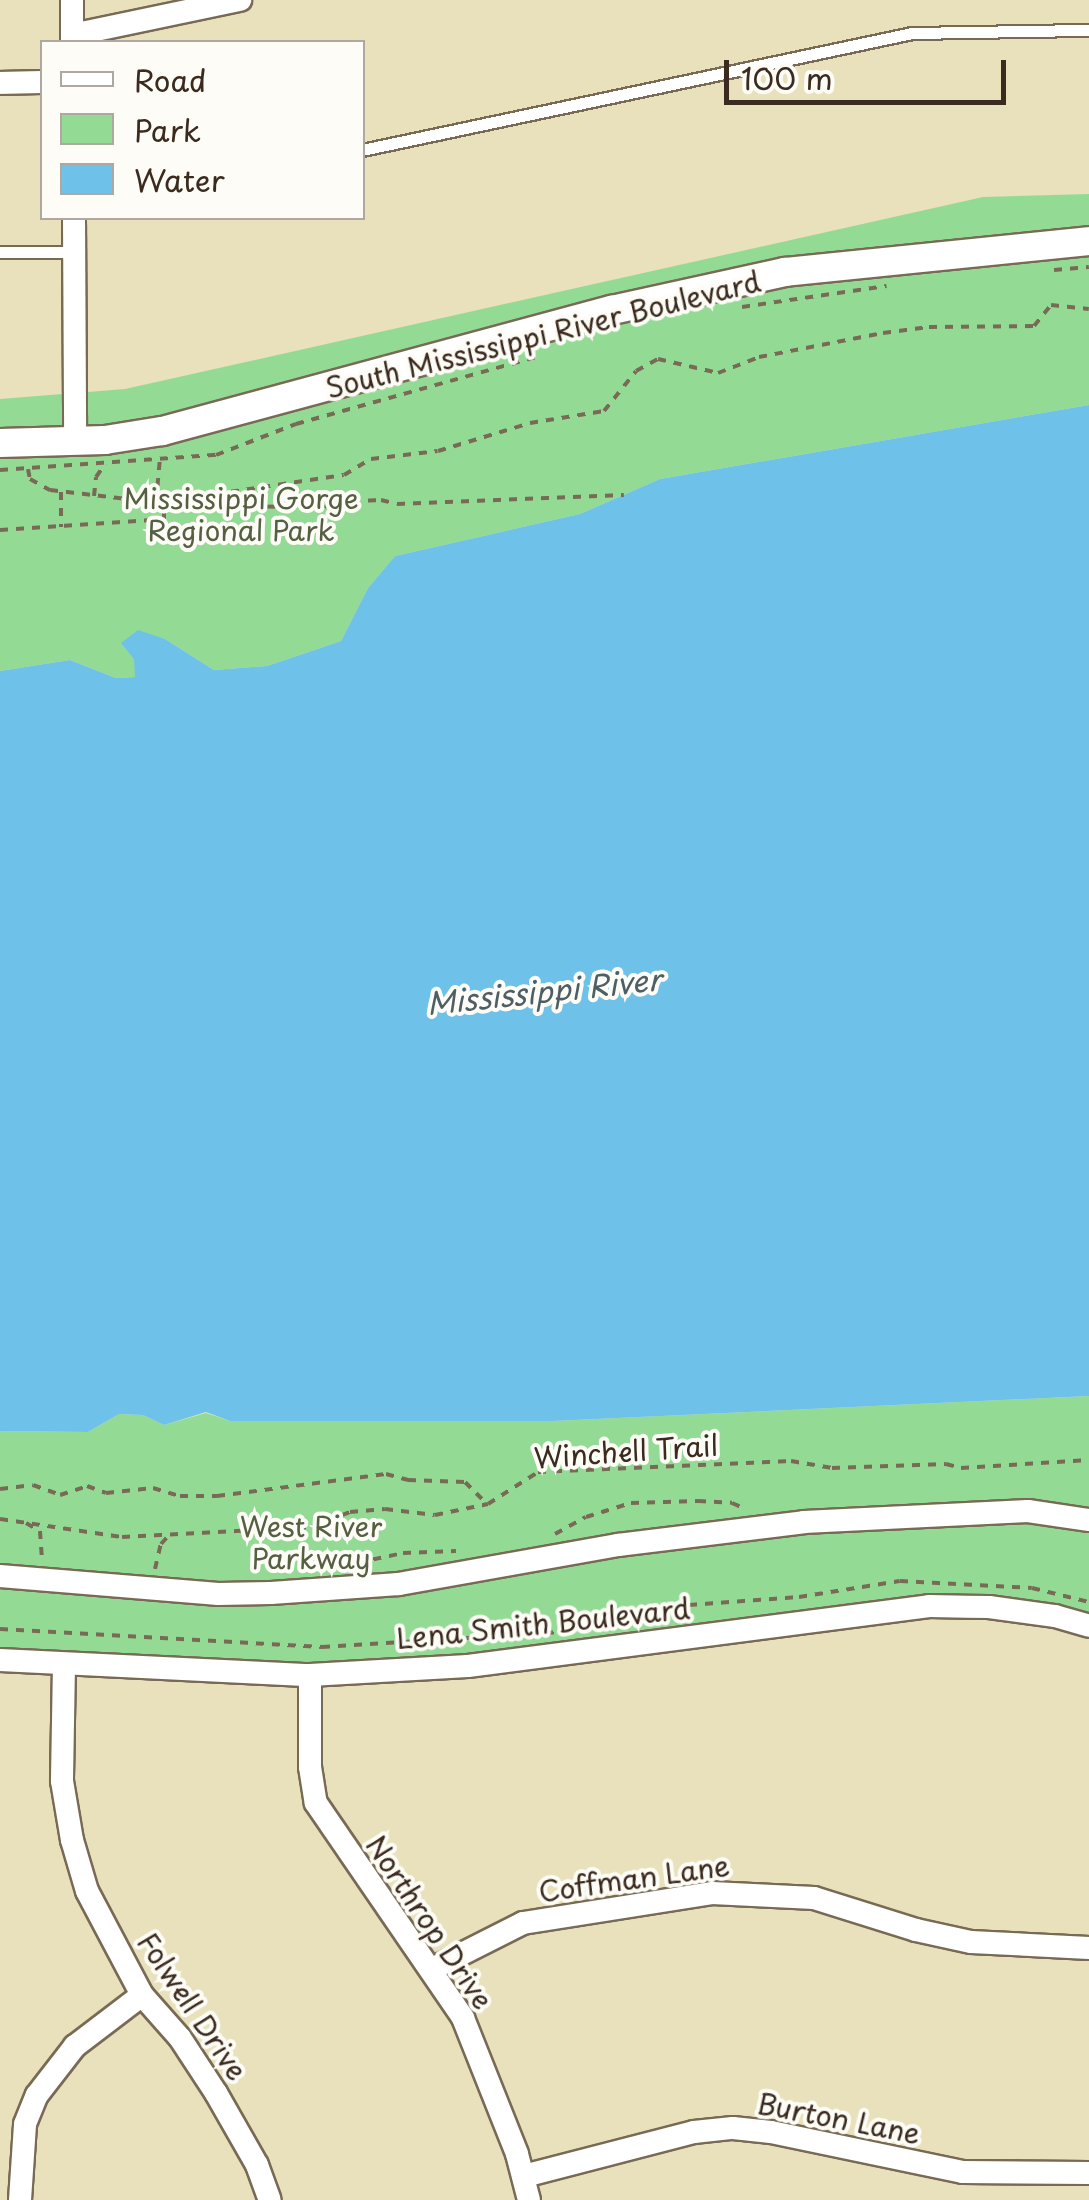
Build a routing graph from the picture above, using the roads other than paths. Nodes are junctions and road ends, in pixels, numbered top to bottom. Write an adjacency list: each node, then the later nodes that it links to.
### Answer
1 (72, 0): 4 (street)
2 (240, 0): 4 (street)
3 (1089, 30): 7 (lane)
4 (72, 39)
5 (40, 82): 6 (street)
6 (0, 83)
7 (365, 149)
8 (74, 220): 11 (street)
9 (1089, 241): 12 (street, South Mississippi River Boulevard)
10 (0, 252): 11 (lane)
11 (74, 252): 12 (street)
12 (75, 442): 13 (street, South Mississippi River Boulevard)
13 (0, 443)
14 (1089, 1520): 15 (street)
15 (0, 1576)
16 (1089, 1626): 19 (street, Lena Smith Boulevard)
17 (0, 1660): 18 (street, Lena Smith Boulevard)
18 (64, 1664): 19 (street, Lena Smith Boulevard); 22 (street, Folwell Drive)
19 (310, 1675): 21 (street, Northrop Drive)
20 (1089, 1948): 21 (street, Coffman Lane)
21 (432, 1969): 24 (street, Northrop Drive)
22 (142, 1994): 25 (street); 26 (street, Folwell Drive)
23 (1089, 2173): 24 (street, Burton Lane)
24 (524, 2176): 27 (street, Northrop Drive)
25 (20, 2200)
26 (270, 2200)
27 (530, 2200)

